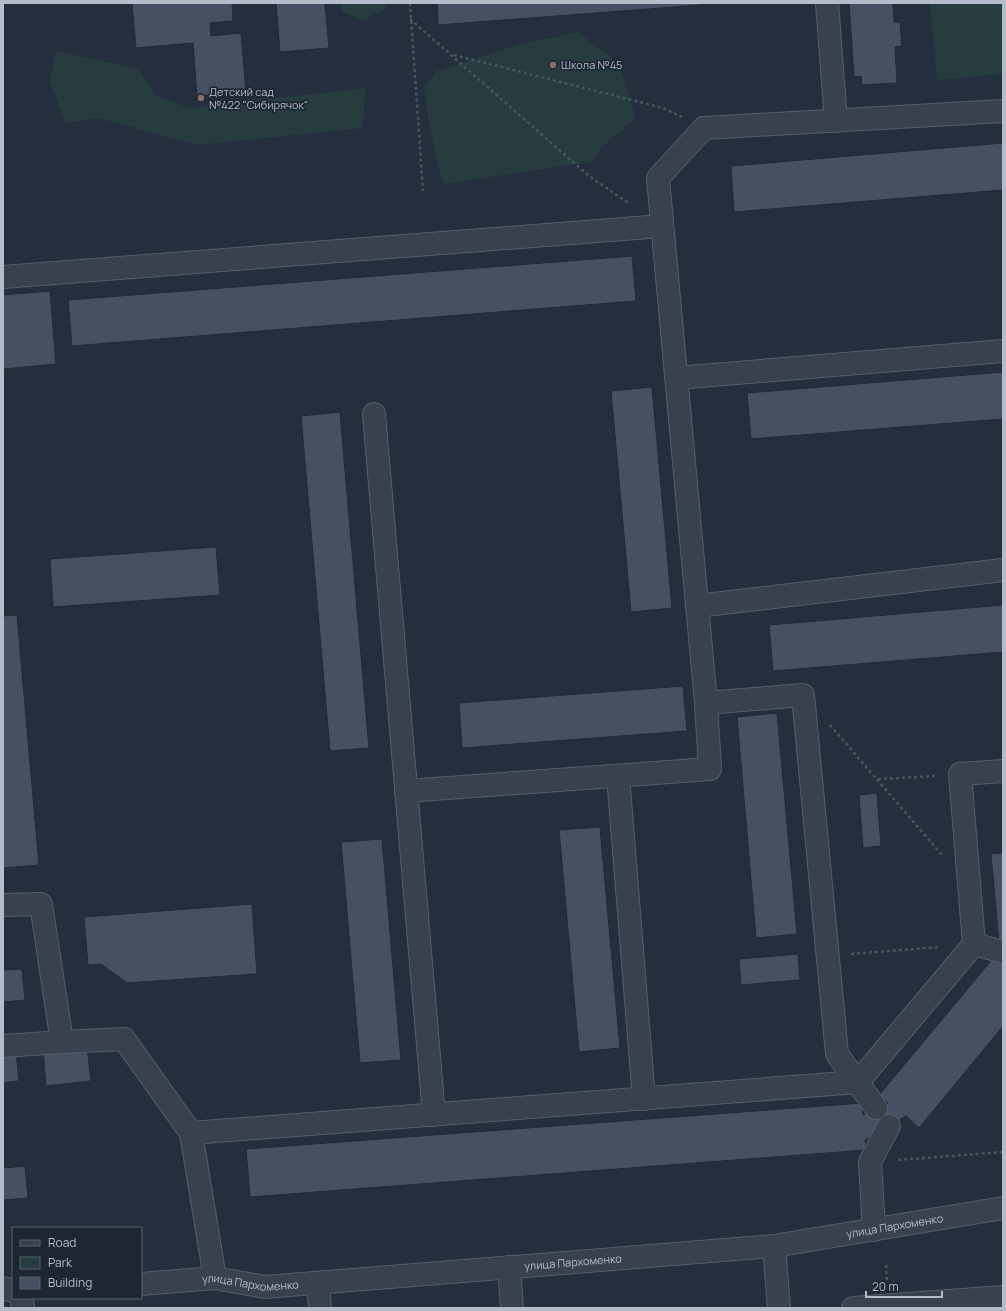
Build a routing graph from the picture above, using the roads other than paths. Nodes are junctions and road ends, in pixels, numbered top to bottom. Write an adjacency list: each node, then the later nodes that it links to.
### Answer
1 (827, 3): 3 (street)
2 (1003, 111): 3 (street)
3 (836, 121): 4 (street)
4 (662, 226): 5 (street); 7 (street)
5 (3, 277)
6 (1003, 351): 7 (street)
7 (676, 378): 10 (street)
8 (374, 414): 14 (street)
9 (1003, 570): 10 (street)
10 (697, 606): 11 (street)
11 (706, 703): 13 (street); 20 (street)
12 (1003, 771): 16 (street)
13 (618, 776): 14 (street); 21 (street)
14 (406, 791): 23 (street)
15 (3, 906): 18 (street)
16 (974, 944): 17 (street); 20 (street)
17 (1003, 952)
18 (62, 1042): 19 (street); 25 (street)
19 (3, 1046)
20 (858, 1082): 21 (street); 22 (street)
21 (644, 1099): 23 (street)
22 (876, 1108)
23 (434, 1115): 25 (street)
24 (889, 1126): 27 (street)
25 (191, 1133): 30 (street)
26 (1003, 1208): 27 (street, улица Пархоменко)
27 (874, 1230): 28 (street, улица Пархоменко)
28 (774, 1246): 29 (street, улица Пархоменко); 37 (street)
29 (509, 1267): 31 (street, улица Пархоменко); 36 (street)
30 (215, 1278): 31 (street, улица Пархоменко); 32 (street, улица Пархоменко)
31 (318, 1283): 35 (street)
32 (142, 1284)
33 (1003, 1296): 34 (street)
34 (901, 1306): 38 (street)
35 (320, 1308)
36 (512, 1308)
37 (779, 1308)
38 (853, 1308)

